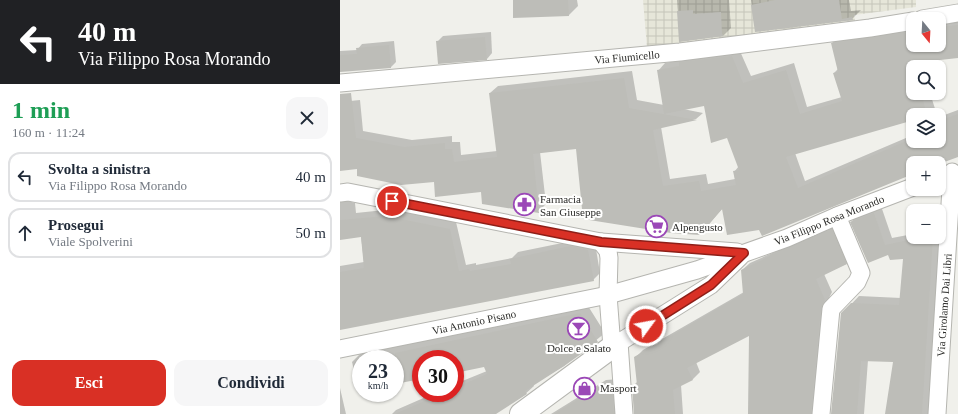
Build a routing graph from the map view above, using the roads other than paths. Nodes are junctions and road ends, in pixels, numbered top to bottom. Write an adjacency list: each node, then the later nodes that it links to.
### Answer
1 (958, 13): 2 (street)
2 (946, 15)
3 (906, 22): 4 (street, Via Fiumicello)
4 (340, 83)
5 (950, 172): 17 (street, Via Girolamo Dai Libri)
6 (906, 190): 8 (street, Via Filippo Rosa Morando)
7 (340, 193): 9 (street, Via Filippo Rosa Morando)
8 (837, 216): 10 (street, Via Filippo Rosa Morando); 16 (street)
9 (601, 242): 10 (street, Via Filippo Rosa Morando); 11 (street)
10 (744, 253): 11 (street, Via Filippo Rosa Morando); 12 (street, Via Filippo Rosa Morando)
11 (608, 295): 12 (street); 13 (street, Via Antonio Pisano)
12 (616, 344): 14 (street); 15 (street)
13 (340, 349)
14 (521, 414)
15 (624, 414)
16 (820, 414)
17 (937, 414)

